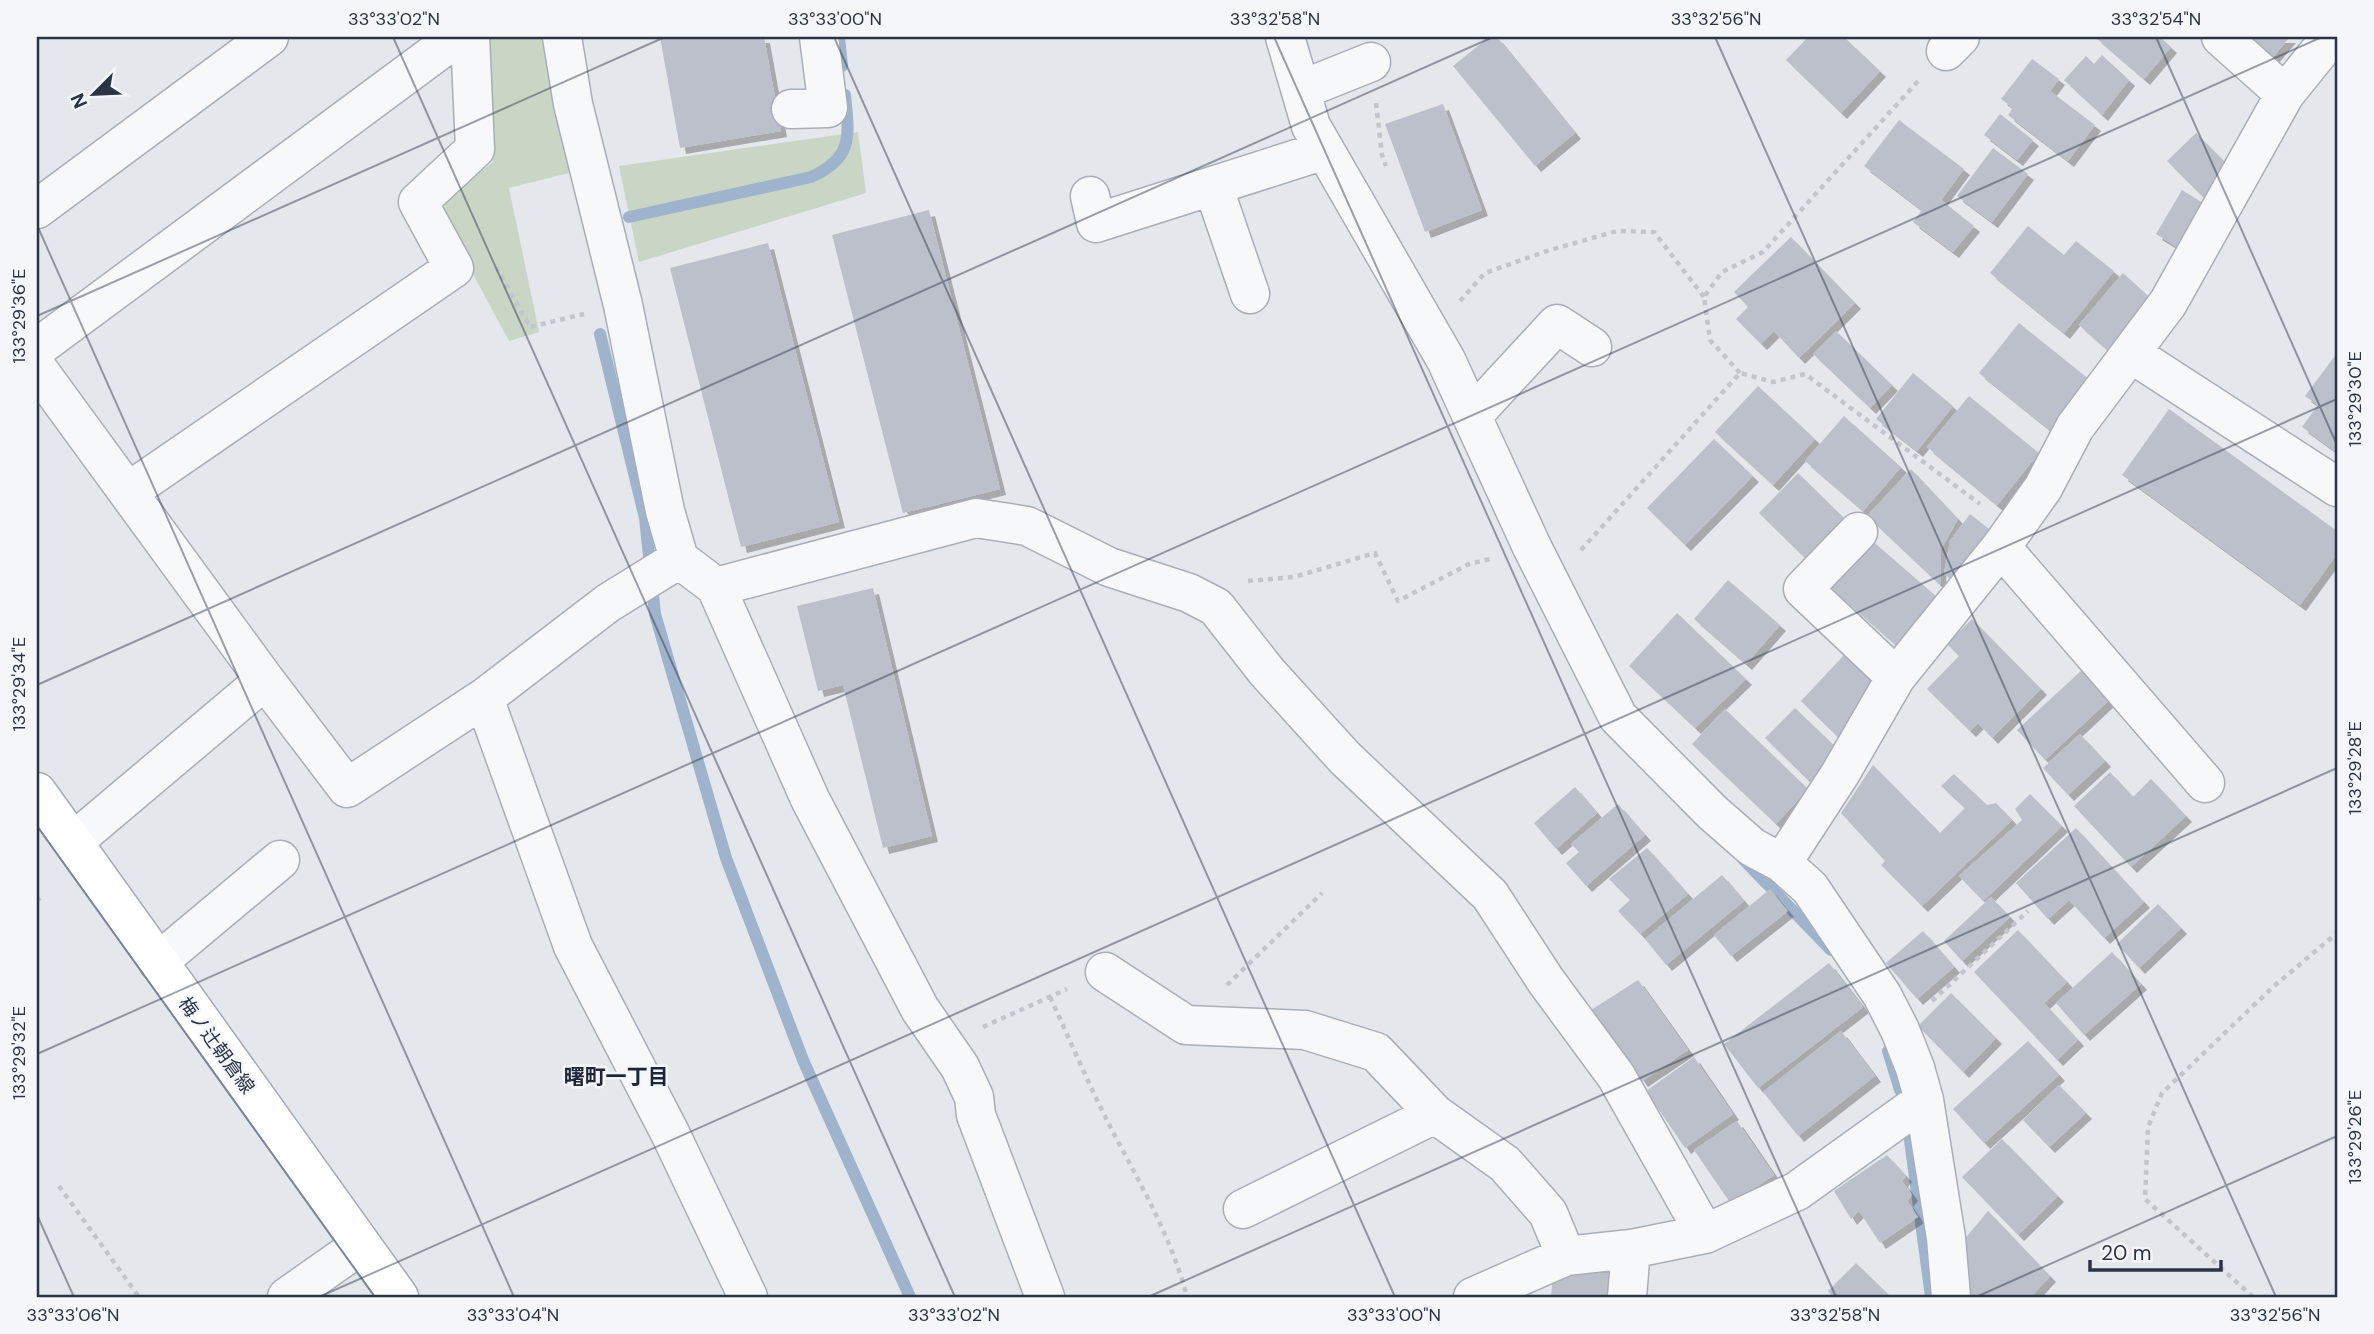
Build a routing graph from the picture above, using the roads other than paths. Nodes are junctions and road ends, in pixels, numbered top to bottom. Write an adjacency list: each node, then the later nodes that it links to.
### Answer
1 (269, 37): 16 (street)
2 (457, 37): 19 (street)
3 (470, 37): 24 (street)
4 (562, 37): 27 (street)
5 (819, 37): 12 (street)
6 (1285, 37): 10 (street)
7 (2221, 37): 11 (street)
8 (2330, 37): 11 (street)
9 (1371, 62): 10 (street)
10 (1301, 90): 13 (street)
11 (2285, 94): 20 (street)
12 (792, 109)
13 (1325, 150): 14 (street); 22 (street)
14 (1213, 186): 15 (street); 17 (street)
15 (1090, 196)
16 (37, 209)
17 (1250, 294)
18 (1592, 347): 22 (street)
19 (37, 348)
20 (2132, 354): 23 (street); 26 (street)
21 (37, 368): 24 (street)
22 (1472, 416): 36 (street)
23 (2337, 487)
24 (128, 492): 30 (street)
25 (1858, 532): 29 (street)
26 (2008, 538): 29 (street); 32 (street)
27 (679, 559): 28 (street); 31 (street)
28 (716, 587): 42 (street); 49 (street)
29 (1896, 677): 36 (street)
30 (265, 680): 31 (street); 34 (street)
31 (484, 698): 48 (street)
32 (2205, 783)
33 (37, 792): 34 (main road, 梅ノ辻朝倉線)
34 (73, 842): 37 (main road, 梅ノ辻朝倉線)
35 (280, 860): 37 (street)
36 (1782, 863): 39 (street)
37 (158, 962): 43 (main road, 梅ノ辻朝倉線)
38 (1105, 972): 40 (street)
39 (1924, 1100): 42 (street); 52 (street)
40 (1435, 1114): 41 (street); 45 (street)
41 (1243, 1209)
42 (1705, 1234): 44 (street)
43 (361, 1245): 46 (street); 47 (main road, 梅ノ辻朝倉線)
44 (1631, 1250): 45 (street); 51 (street)
45 (1566, 1256): 50 (street)
46 (287, 1297)
47 (399, 1297)
48 (748, 1297)
49 (1045, 1297)
50 (1473, 1297)
51 (1627, 1297)
52 (1951, 1297)

